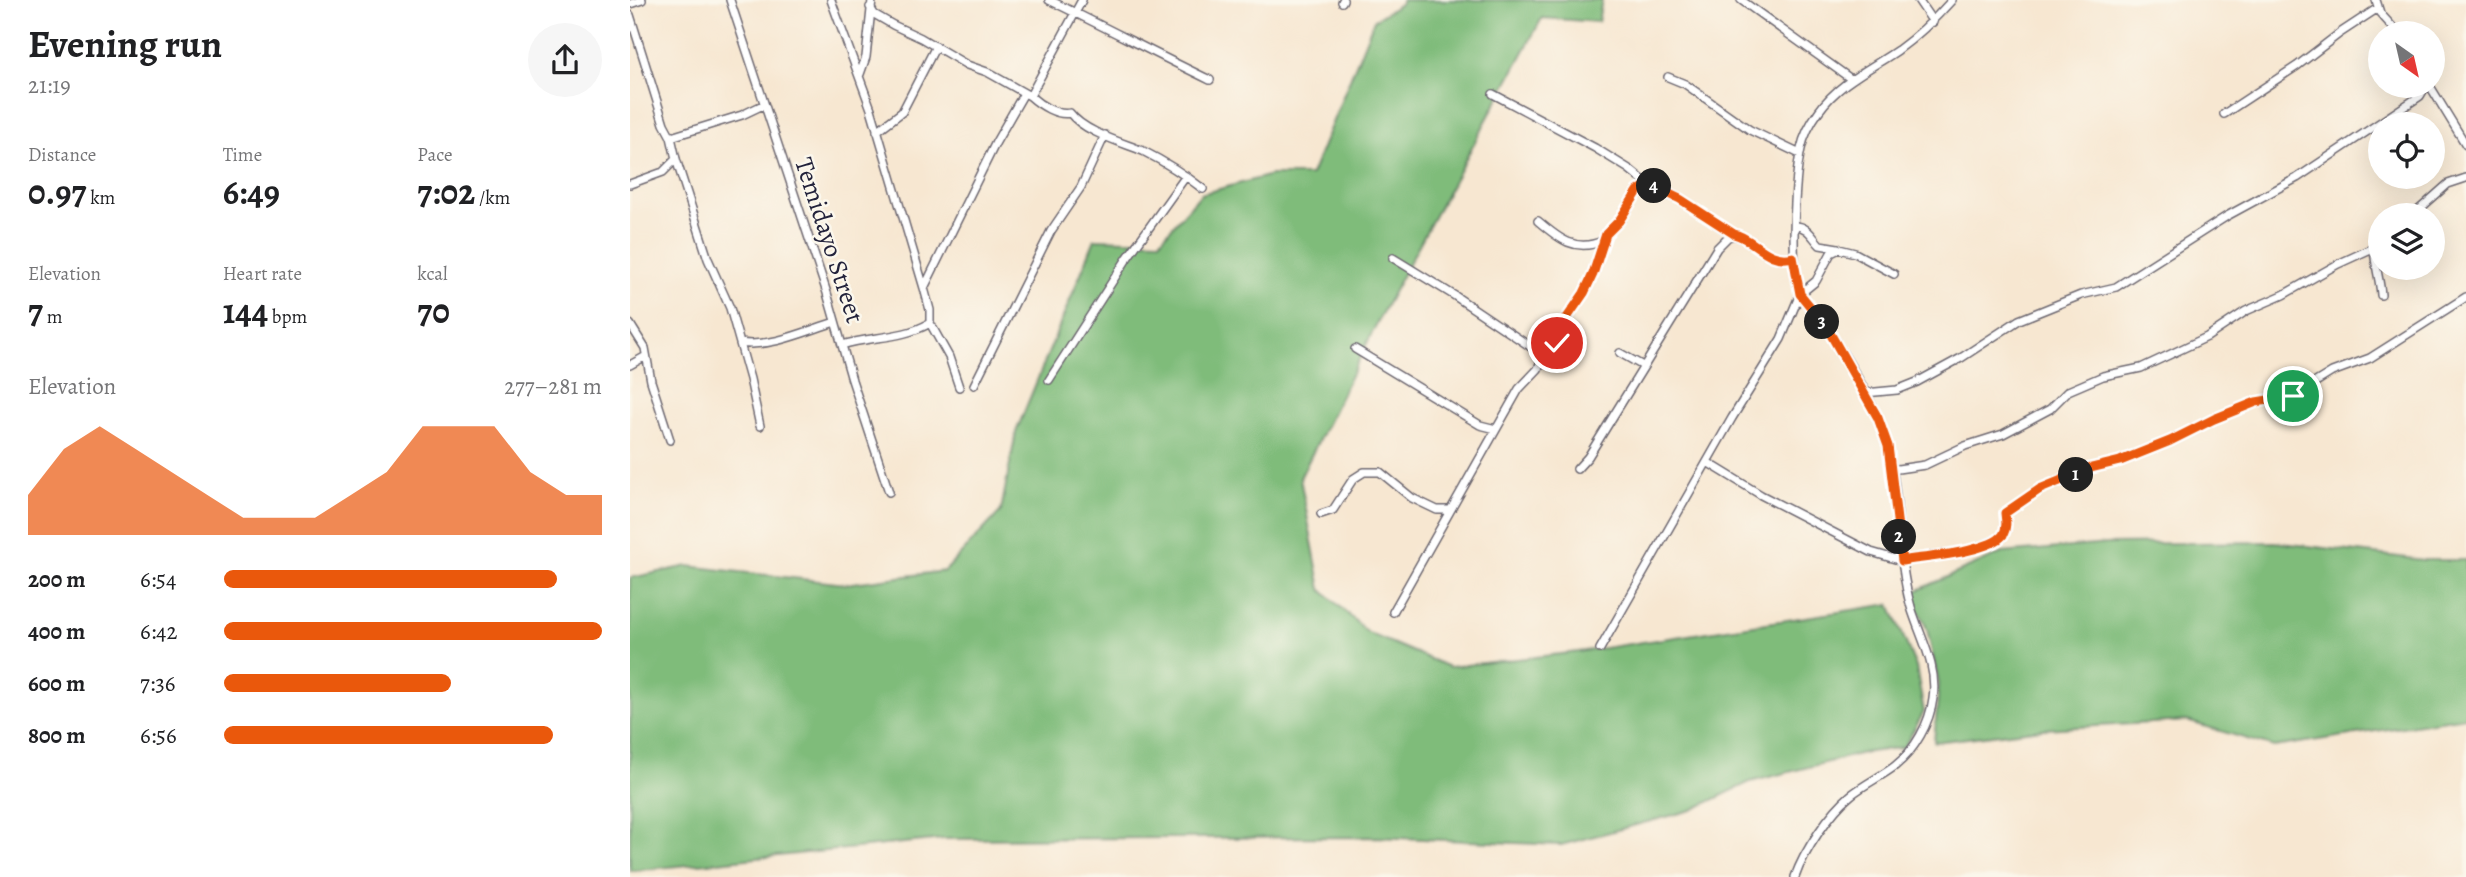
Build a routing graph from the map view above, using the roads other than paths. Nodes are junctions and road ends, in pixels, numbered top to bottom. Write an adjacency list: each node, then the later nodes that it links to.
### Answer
1 (642, 0): 10 (street)
2 (730, 0): 27 (street, Temidayo Street)
3 (831, 0): 19 (street)
4 (1049, 0): 12 (street)
5 (1082, 0): 12 (street)
6 (1741, 0): 21 (street)
7 (1918, 0): 15 (street)
8 (1952, 0): 15 (street)
9 (871, 3): 18 (street); 19 (street)
10 (630, 4)
11 (2377, 4): 14 (street); 28 (street)
12 (1077, 12): 22 (street); 24 (street)
13 (631, 20): 17 (street)
14 (2389, 21)
15 (1933, 22): 21 (street)
16 (630, 38): 17 (street)
17 (639, 41): 31 (street)
18 (936, 46): 24 (street); 29 (street)
19 (860, 75): 29 (street)
20 (1668, 77): 33 (street)
21 (1851, 79): 33 (street)
22 (1210, 80)
23 (1493, 94): 38 (street)
24 (1027, 95): 30 (street); 51 (street)
25 (2417, 98): 69 (street)
26 (2436, 98): 32 (street)
27 (763, 105): 31 (street); 55 (street, Temidayo Street)
28 (2224, 114)
29 (877, 131): 51 (street)
30 (1105, 135): 35 (street); 67 (street)
31 (671, 137): 34 (street)
32 (2466, 145)
33 (1800, 154): 42 (street)
34 (676, 159): 37 (street); 58 (street)
35 (1186, 176): 39 (street); 66 (street)
36 (2466, 178): 40 (street)
37 (630, 184)
38 (1650, 186): 43 (street); 44 (street)
39 (1203, 189)
40 (2427, 203)
41 (1538, 221): 44 (street)
42 (1795, 226): 45 (street); 47 (street)
43 (1734, 234): 47 (street); 65 (street)
44 (1602, 241): 62 (street)
45 (1839, 248): 49 (street); 52 (street)
46 (2368, 250): 75 (street)
47 (1793, 257): 52 (street)
48 (1393, 258): 62 (street)
49 (1894, 274)
50 (2379, 280): 53 (street)
51 (924, 288): 56 (street)
52 (1800, 294): 69 (street); 73 (street)
53 (2381, 295)
54 (2466, 297): 79 (street)
55 (835, 322): 58 (street); 59 (street, Temidayo Street)
56 (930, 323): 59 (street); 68 (street)
57 (630, 324): 63 (street)
58 (740, 343): 70 (street)
59 (842, 345): 76 (street, Temidayo Street)
60 (1355, 349): 71 (street)
61 (1620, 353): 65 (street)
62 (1543, 355): 71 (street)
63 (646, 356): 64 (street); 72 (street)
64 (630, 365)
65 (1643, 366): 74 (street)
66 (1049, 380)
67 (974, 384)
68 (959, 387)
69 (1865, 393): 75 (street)
70 (760, 426)
71 (1496, 429): 77 (street)
72 (670, 440)
73 (1707, 462): 79 (street); 81 (street)
74 (1577, 468)
75 (1891, 470): 79 (street)
76 (889, 492)
77 (1450, 510): 78 (street); 80 (street)
78 (1321, 514)
79 (1902, 561): 82 (street)
80 (1393, 612)
81 (1600, 649)
82 (1795, 877)

